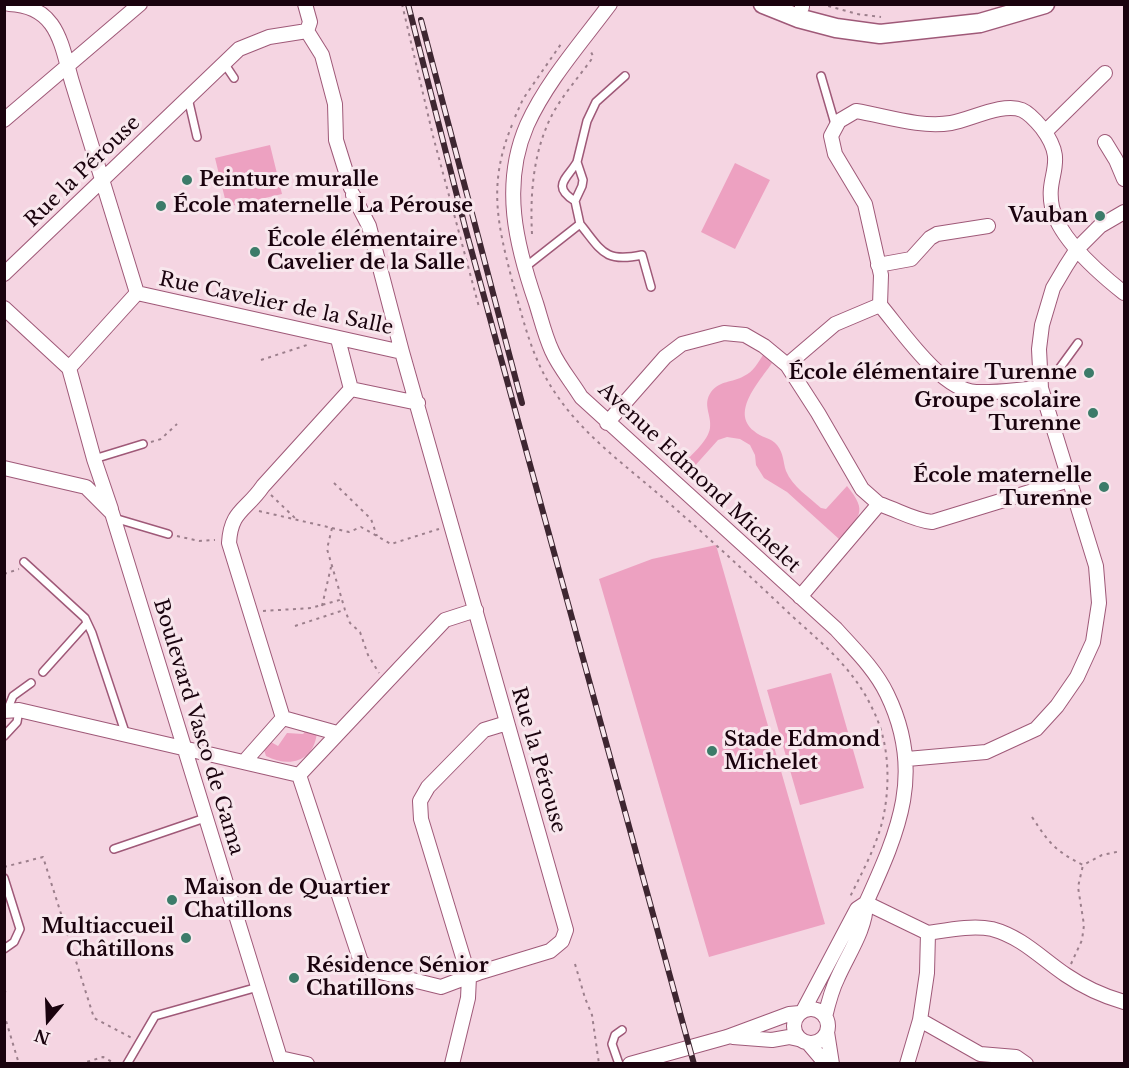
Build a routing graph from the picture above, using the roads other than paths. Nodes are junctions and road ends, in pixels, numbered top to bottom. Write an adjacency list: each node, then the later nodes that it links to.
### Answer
1 (9, 4): 10 (street, Rue Cavelier de la Salle)
2 (140, 4): 10 (street)
3 (306, 4): 9 (street)
4 (610, 4): 31 (street, Avenue Edmond Michelet)
5 (763, 4): 8 (main road)
6 (1045, 4): 8 (main road)
7 (800, 5): 8 (main road)
8 (923, 30)
9 (307, 31): 11 (street, Rue la Pérouse); 40 (street, Rue la Pérouse)
10 (67, 61): 17 (street); 24 (street, Rue Cavelier de la Salle)
11 (224, 63): 15 (lane); 16 (street, Rue la Pérouse)
12 (1105, 73): 19 (street)
13 (625, 76): 22 (lane)
14 (821, 76): 18 (lane)
15 (234, 78)
16 (188, 98): 20 (lane); 24 (street, Rue la Pérouse)
17 (4, 120)
18 (836, 127): 19 (street); 30 (street)
19 (1045, 132): 29 (street)
20 (197, 137)
21 (1105, 142): 23 (street)
22 (577, 162): 25 (lane); 25 (lane)
23 (1125, 179)
24 (103, 181): 32 (street, Rue la Pérouse); 35 (street, Rue Cavelier de la Salle)
25 (575, 201): 27 (lane)
26 (1125, 212): 29 (street)
27 (580, 224): 31 (lane); 34 (lane)
28 (988, 226): 30 (street)
29 (1077, 249): 33 (street); 43 (street)
30 (879, 265): 36 (street)
31 (524, 268): 46 (street, Avenue Edmond Michelet)
32 (4, 274)
33 (1121, 286)
34 (651, 287)
35 (137, 293): 38 (street, Rue Cavelier de la Salle); 42 (street)
36 (880, 305): 41 (street); 43 (street)
37 (4, 308): 42 (street)
38 (338, 339): 40 (street, Rue Cavelier de la Salle); 44 (street)
39 (1078, 343): 43 (lane)
40 (402, 352): 45 (street, Rue la Pérouse)
41 (787, 365): 46 (street); 51 (street)
42 (69, 368): 48 (street)
43 (1041, 383): 50 (street)
44 (351, 389): 45 (street); 61 (street)
45 (418, 403): 56 (street, Rue la Pérouse)
46 (607, 423): 55 (street, Avenue Edmond Michelet)
47 (143, 444): 48 (lane)
48 (94, 459): 52 (street)
49 (4, 468): 52 (street, Boulevard Vasco de Gama)
50 (1069, 480): 51 (street); 67 (street)
51 (879, 504): 55 (street)
52 (113, 516): 53 (lane, Boulevard Vasco de Gama); 66 (street, Boulevard Vasco de Gama)
53 (168, 534)
54 (26, 564): 57 (lane)
55 (800, 597): 67 (street, Avenue Edmond Michelet)
56 (476, 610): 62 (street, Rue la Pérouse); 63 (street)
57 (87, 623): 58 (lane); 64 (lane)
58 (43, 672)
59 (31, 683): 60 (lane)
60 (9, 709): 64 (street); 65 (lane)
61 (283, 718): 63 (street); 68 (street)
62 (507, 723): 76 (street); 76 (street, Rue la Pérouse)
63 (337, 733): 69 (street)
64 (126, 735): 66 (street)
65 (4, 736)
66 (184, 749): 68 (street); 70 (street, Boulevard Vasco de Gama)
67 (907, 759): 73 (street, Avenue Edmond Michelet)
68 (244, 762): 69 (street)
69 (299, 775): 76 (street, Rue la Pérouse)
70 (205, 818): 71 (lane); 77 (street, Boulevard Vasco de Gama)
71 (114, 849)
72 (4, 878): 75 (lane)
73 (866, 903): 74 (street); 79 (street, Avenue Edmond Michelet); 80 (street, Avenue Edmond Michelet)
74 (928, 933): 78 (street); 81 (street)
75 (4, 949)
76 (469, 976): 89 (street)
77 (258, 987): 86 (street, Boulevard Vasco de Gama); 87 (lane)
78 (1125, 1002)
79 (801, 1012): 80 (street); 84 (street); 85 (street)
80 (825, 1017): 83 (street)
81 (920, 1020): 94 (street); 95 (street)
82 (622, 1030): 90 (lane)
83 (827, 1032): 85 (street); 93 (street)
84 (728, 1037): 85 (street); 91 (street)
85 (804, 1041): 92 (street)
86 (277, 1061): 88 (street, Boulevard Vasco de Gama)
87 (127, 1064)
88 (307, 1064)
89 (452, 1064)
90 (619, 1064)
91 (630, 1064)
92 (826, 1064)
93 (832, 1064)
94 (907, 1064)
95 (1026, 1064)

